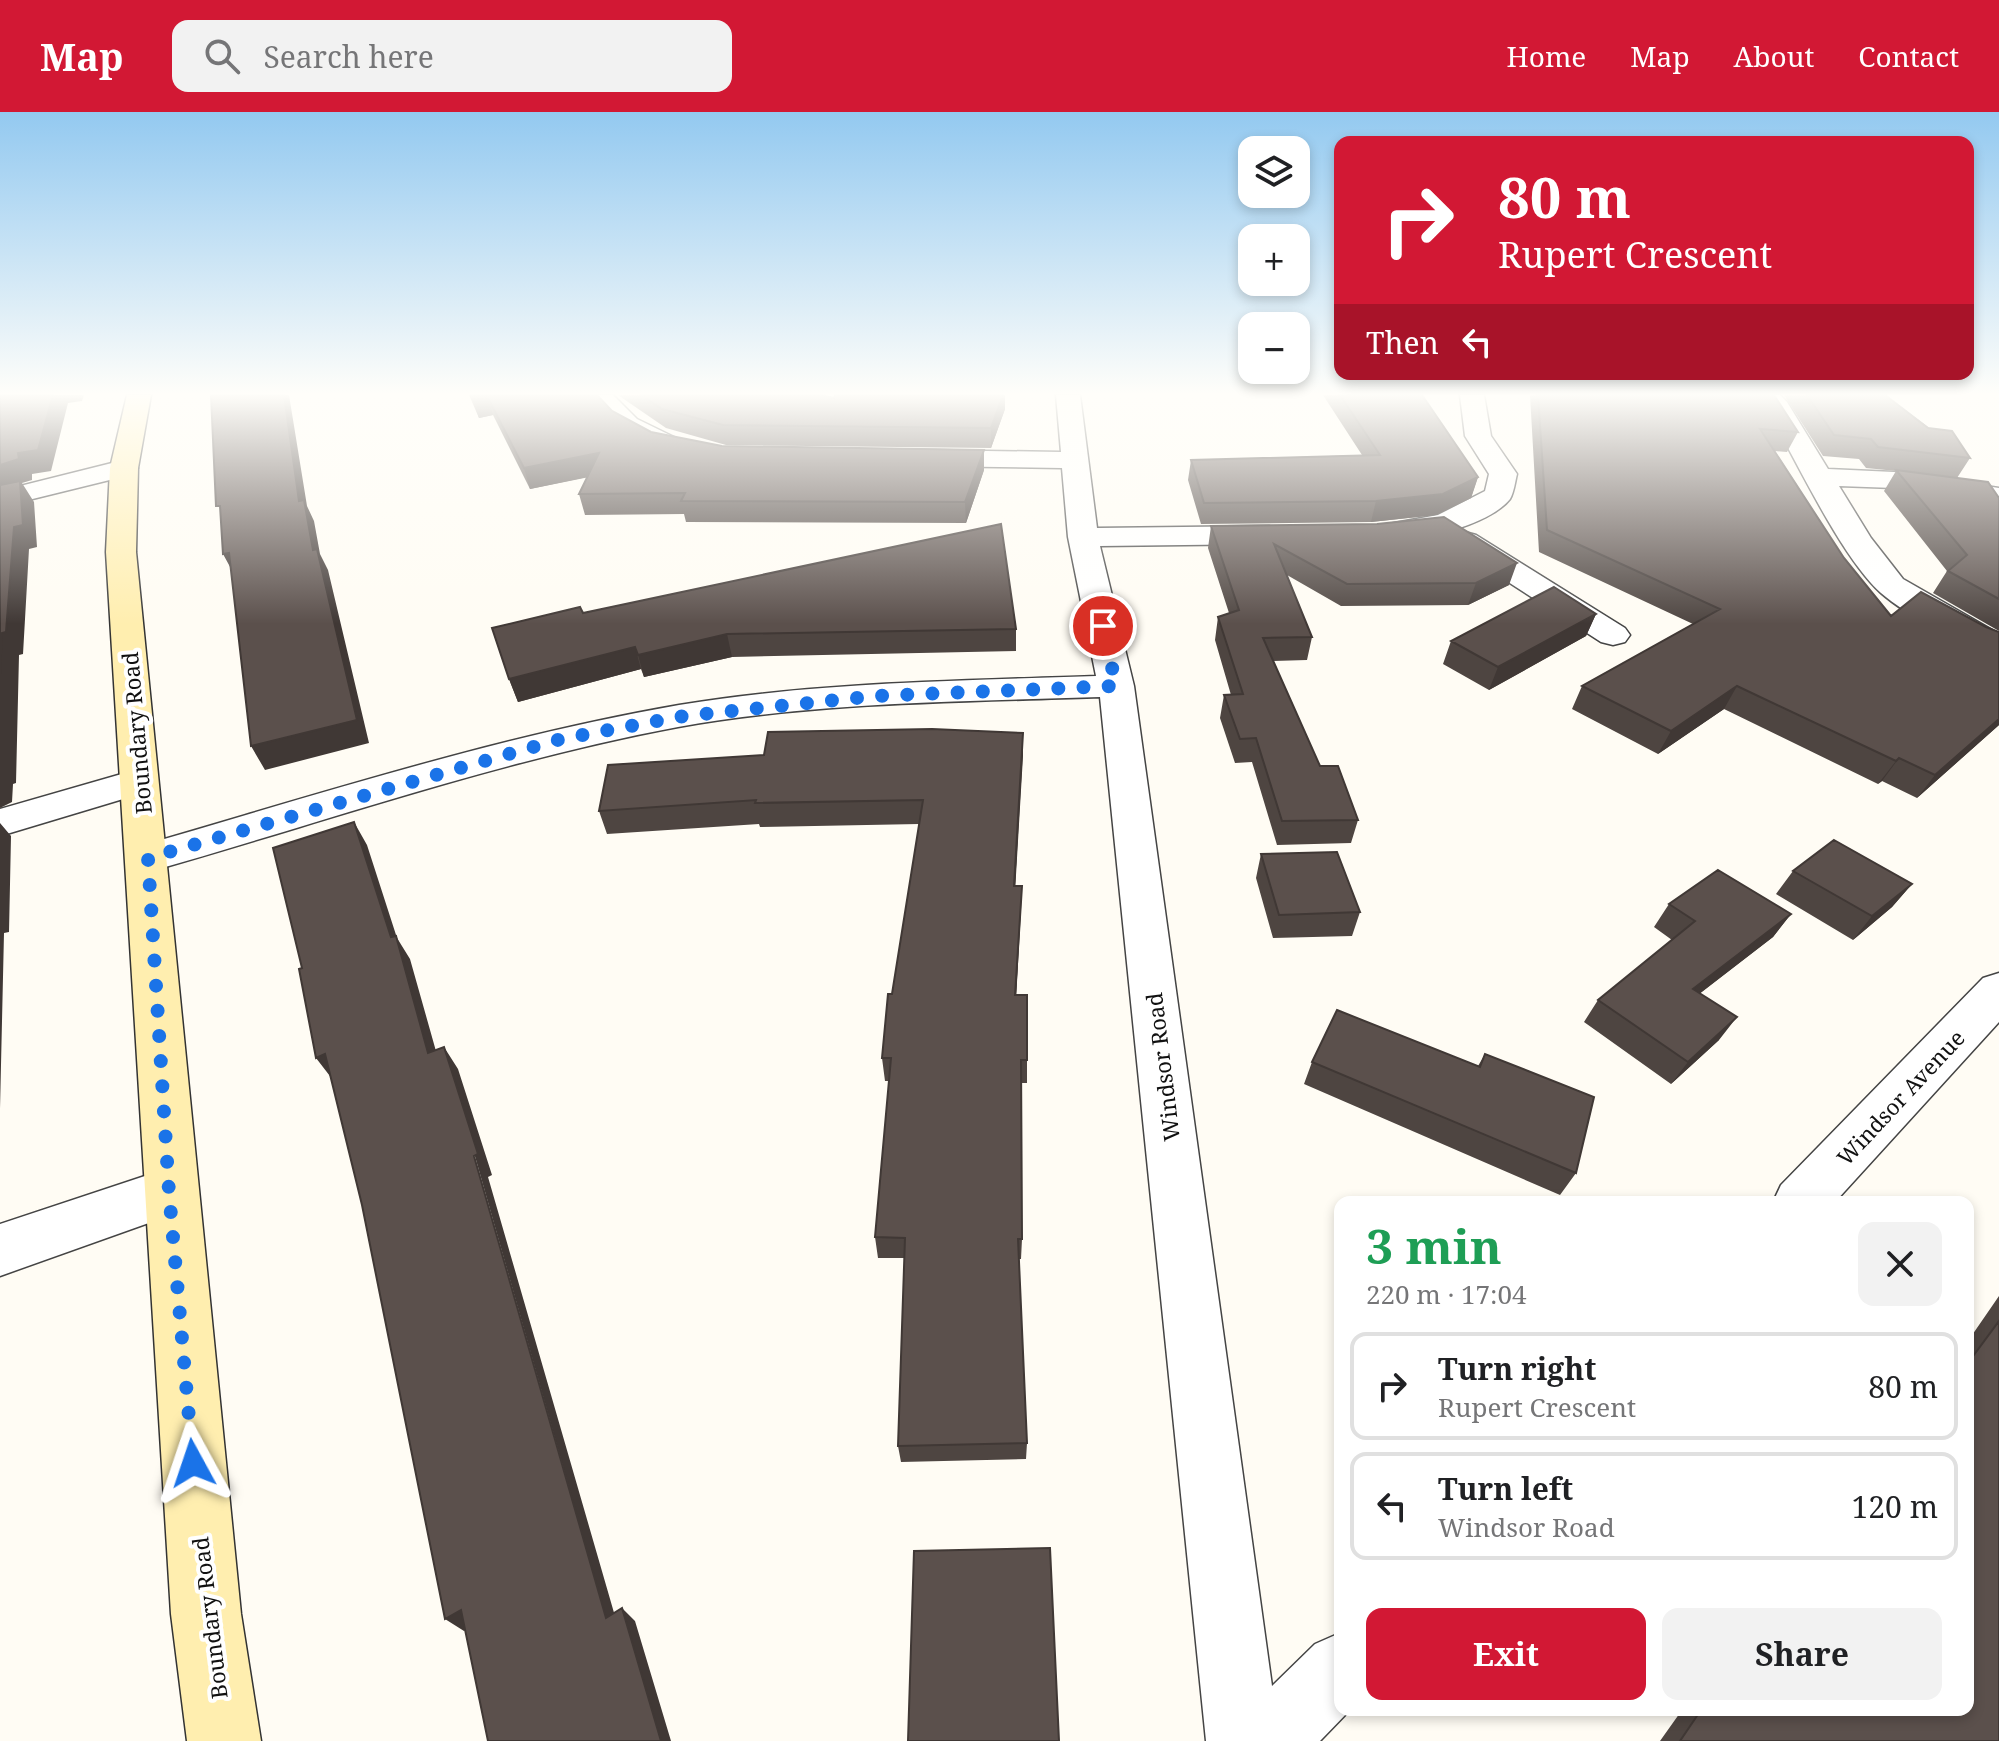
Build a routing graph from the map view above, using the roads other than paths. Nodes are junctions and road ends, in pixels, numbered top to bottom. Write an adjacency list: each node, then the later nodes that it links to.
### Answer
1 (112, 471): 8 (street)
2 (124, 471): 16 (street, Boundary Road)
3 (1077, 471): 12 (street, Windsor Road)
4 (1501, 471): 9 (street)
5 (1818, 471): 6 (street)
6 (1822, 477): 7 (street); 14 (street)
7 (1999, 496)
8 (0, 499)
9 (1443, 526): 10 (street); 13 (street)
10 (1371, 534)
11 (1291, 535): 12 (street)
12 (1083, 537): 15 (street, Windsor Road)
13 (1613, 635)
14 (1999, 647)
15 (1116, 686): 18 (street); 25 (street, Windsor Road)
16 (139, 781): 17 (street); 18 (street, Boundary Road)
17 (0, 823)
18 (148, 858): 20 (street, Boundary Road)
19 (1999, 991): 21 (street, Windsor Avenue)
20 (169, 1192): 22 (street); 24 (street, Boundary Road)
21 (1806, 1196)
22 (0, 1250)
23 (1334, 1675): 26 (street)
24 (224, 1741)
25 (1243, 1741)
26 (1269, 1741)

